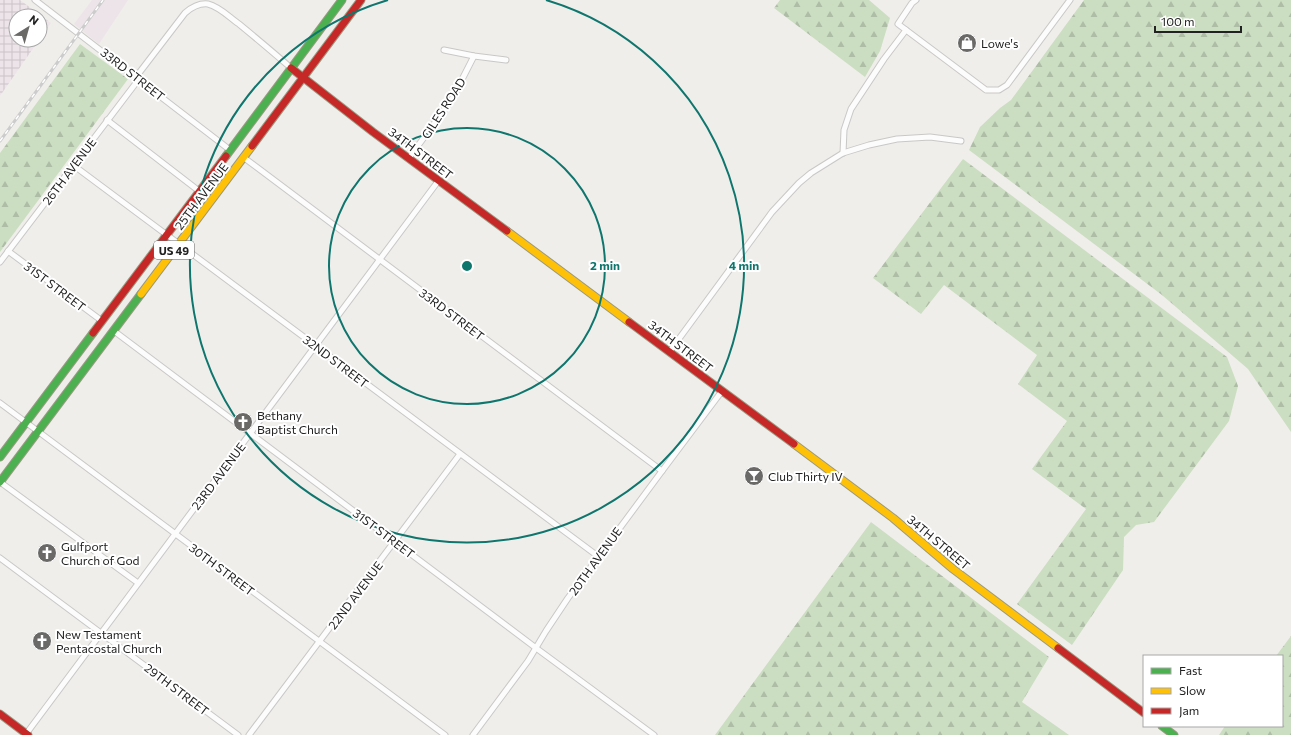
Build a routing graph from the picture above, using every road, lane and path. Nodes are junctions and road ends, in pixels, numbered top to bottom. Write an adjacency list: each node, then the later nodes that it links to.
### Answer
1 (35, 0): 13 (street, 33RD STREET)
2 (342, 0): 11 (main road, 25TH AVENUE / US 49)
3 (361, 0): 12 (main road, 25TH AVENUE / US 49)
4 (916, 0): 7 (street)
5 (1070, 0): 7 (street)
6 (201, 4): 11 (street, 34TH STREET); 13 (street, 26TH AVENUE)
7 (906, 30): 17 (street)
8 (444, 50): 9 (street)
9 (474, 56): 10 (street); 19 (street, GILES ROAD)
10 (506, 60)
11 (291, 68): 12 (main road, 34TH STREET); 16 (main road, 25TH AVENUE / US 49)
12 (303, 77): 18 (main road, 25TH AVENUE / US 49); 19 (main road, 34TH STREET)
13 (137, 78): 14 (street, 26TH AVENUE); 16 (street, 33RD STREET)
14 (107, 120): 20 (street, 26TH AVENUE); 22 (street)
15 (961, 141): 17 (street)
16 (230, 150): 22 (main road, 25TH AVENUE / US 49)
17 (843, 152): 31 (street)
18 (244, 157): 24 (main road, 25TH AVENUE / US 49); 26 (street, 33RD STREET)
19 (409, 158): 21 (main road, 34TH STREET)
20 (73, 166): 23 (street, 32ND STREET); 25 (street, 26TH AVENUE)
21 (439, 180): 26 (street, 23RD AVENUE); 31 (main road, 34TH STREET)
22 (199, 192): 23 (main road, 25TH AVENUE / US 49)
23 (166, 235): 24 (street, 32ND STREET); 28 (main road, 25TH AVENUE / US 49)
24 (178, 244): 29 (main road, 25TH AVENUE / US 49); 30 (street, 32ND STREET)
25 (8, 251): 27 (street, 26TH AVENUE); 28 (street, 31ST STREET)
26 (380, 260): 30 (street, 23RD AVENUE); 39 (street, 33RD STREET)
27 (0, 262)
28 (102, 321): 34 (main road, 25TH AVENUE / US 49)
29 (114, 330): 35 (main road, 25TH AVENUE / US 49); 36 (street, 31ST STREET)
30 (315, 346): 36 (street, 23RD AVENUE); 37 (street, 32ND STREET)
31 (670, 351): 32 (main road, 34TH STREET)
32 (722, 391): 39 (street, 20TH AVENUE); 49 (main road, 34TH STREET)
33 (0, 403): 34 (street, 30TH STREET)
34 (26, 422): 35 (street, 30TH STREET); 38 (main road, 25TH AVENUE / US 49)
35 (38, 431): 40 (main road, 25TH AVENUE / US 49); 41 (street, 30TH STREET)
36 (251, 433): 41 (street, 23RD AVENUE); 42 (street, 31ST STREET)
37 (460, 454): 42 (street, 22ND AVENUE); 43 (street, 32ND STREET)
38 (0, 457)
39 (662, 471): 43 (street, 20TH AVENUE)
40 (0, 482): 45 (street)
41 (175, 534): 45 (street, 23RD AVENUE); 47 (street, 30TH STREET)
42 (395, 541): 47 (street, 22ND AVENUE); 48 (street, 31ST STREET)
43 (598, 557): 48 (street, 20TH AVENUE)
44 (0, 558): 46 (street, 29TH STREET)
45 (138, 583): 46 (street, 23RD AVENUE)
46 (101, 633): 52 (street, 23RD AVENUE); 53 (street, 29TH STREET)
47 (319, 641): 54 (street, 22ND AVENUE); 55 (street, 30TH STREET)
48 (536, 648): 56 (street, 20TH AVENUE); 57 (street, 31ST STREET)
49 (1143, 712)
50 (0, 714): 52 (main road)
51 (1163, 727): 58 (main road)
52 (27, 734)
53 (238, 735)
54 (249, 735)
55 (445, 735)
56 (473, 735)
57 (654, 735)
58 (1174, 735)

